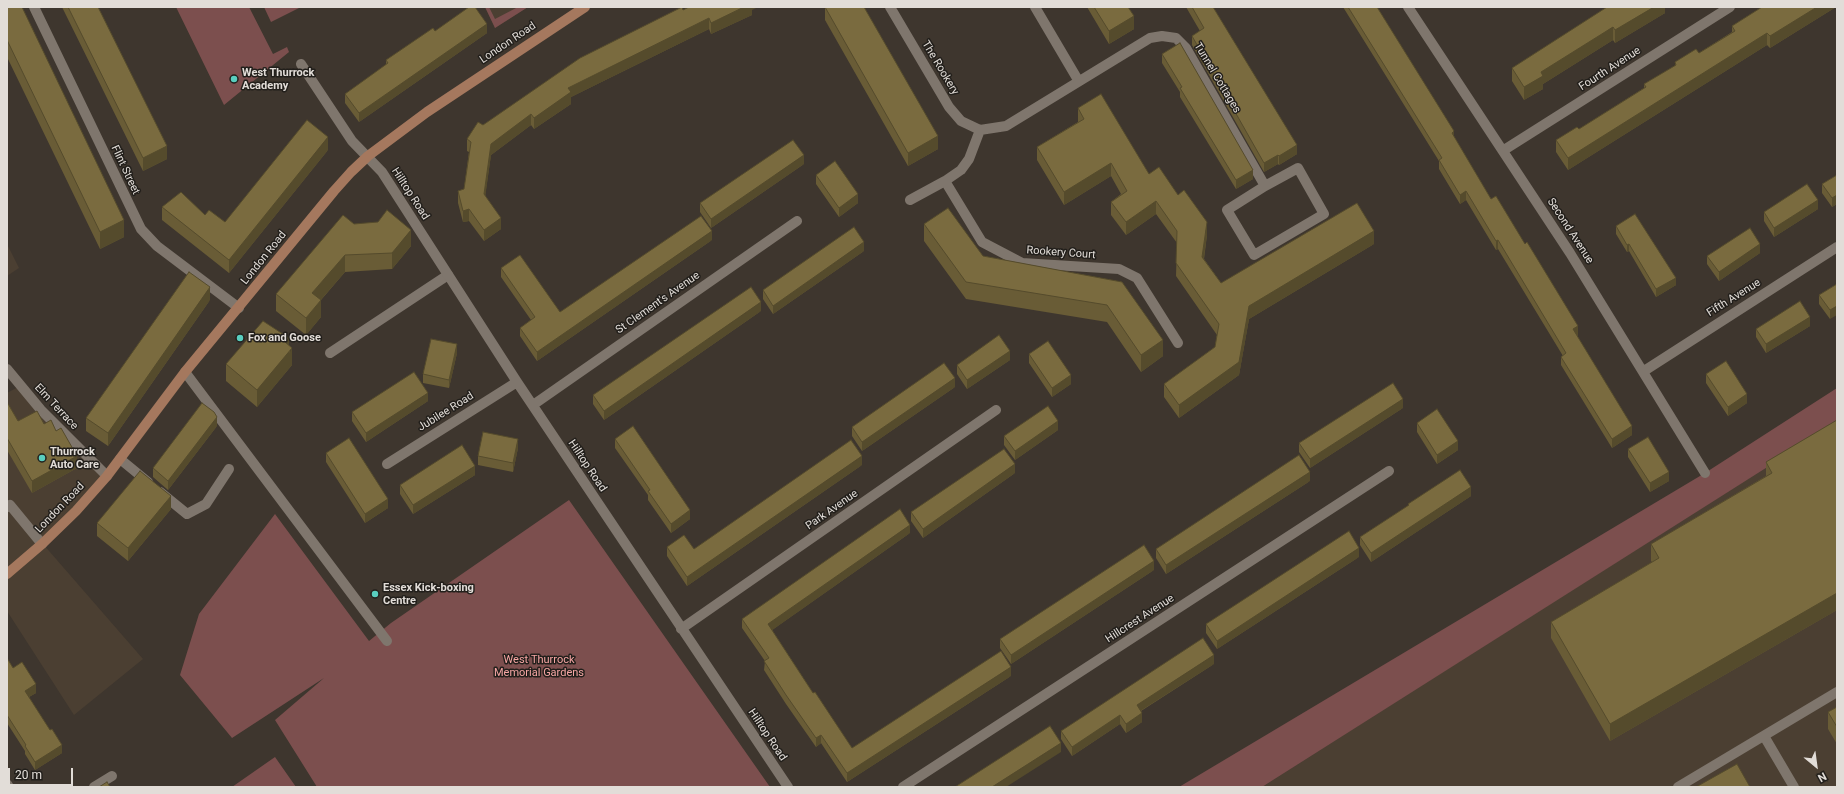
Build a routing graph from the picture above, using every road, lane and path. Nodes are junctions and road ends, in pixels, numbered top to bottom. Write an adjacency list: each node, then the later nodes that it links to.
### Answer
1 (34, 7): 18 (street, Flint Street)
2 (585, 7): 11 (street, London Road)
3 (890, 7): 9 (street, The Rookery)
4 (1035, 7): 8 (street)
5 (1408, 7): 10 (street, Second Avenue)
6 (1730, 7): 10 (street, Fourth Avenue)
7 (301, 64): 11 (street, Hilltop Road)
8 (1078, 80): 9 (street, Tunnel Cottages); 13 (street, Tunnel Cottages)
9 (980, 130): 12 (street)
10 (1504, 150): 22 (street, Second Avenue)
11 (368, 156): 17 (street, Hilltop Road); 18 (street, London Road)
12 (945, 181): 14 (street); 19 (street, Rookery Court)
13 (1266, 186): 13 (street)
14 (910, 200)
15 (797, 221): 25 (street, St Clement's Avenue)
16 (1837, 247): 22 (street, Fifth Avenue)
17 (448, 275): 20 (street); 24 (street, Hilltop Road)
18 (239, 308): 23 (street, London Road)
19 (1178, 343)
20 (330, 353)
21 (7, 369): 32 (street, Elm Terrace)
22 (1644, 371): 31 (street, Second Avenue)
23 (185, 372): 27 (street, London Road); 37 (street)
24 (517, 382): 25 (street, Hilltop Road); 28 (street, Jubilee Road)
25 (533, 405): 36 (street, Hilltop Road)
26 (996, 410): 36 (street, Park Avenue)
27 (120, 459): 29 (street); 32 (street, London Road)
28 (387, 464)
29 (229, 469)
30 (1389, 471): 45 (street, Hillcrest Avenue)
31 (1705, 473)
32 (107, 476): 34 (street, London Road)
33 (7, 508): 34 (street)
34 (42, 544): 35 (street, London Road)
35 (7, 574)
36 (681, 629): 44 (street, Hilltop Road)
37 (387, 641)
38 (1837, 692): 39 (street)
39 (1764, 736): 46 (street); 47 (street)
40 (112, 776): 43 (street)
41 (7, 784): 42 (street)
42 (9, 787)
43 (94, 787)
44 (788, 787)
45 (903, 787)
46 (1678, 787)
47 (1794, 787)

